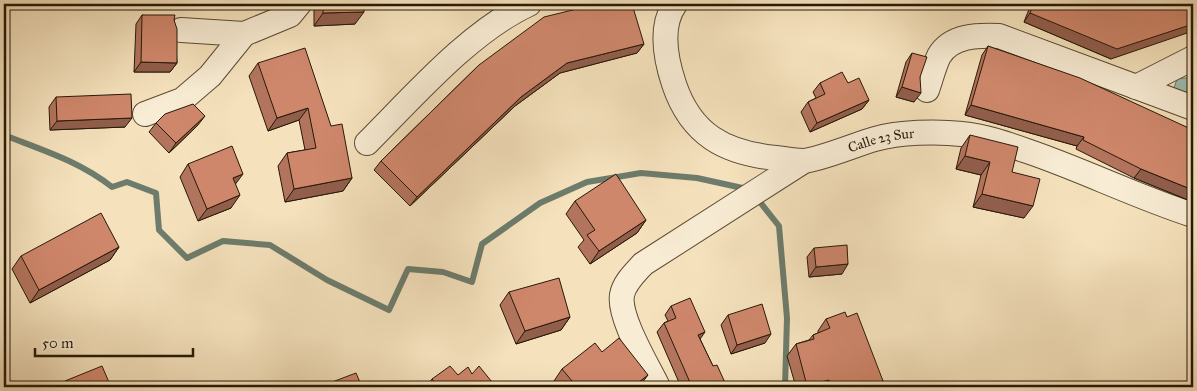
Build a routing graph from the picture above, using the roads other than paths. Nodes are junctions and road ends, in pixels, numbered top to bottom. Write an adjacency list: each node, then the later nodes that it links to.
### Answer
1 (299, 4): 5 (street)
2 (674, 4): 12 (street, Calle 23 Sur)
3 (525, 5): 11 (street)
4 (181, 30): 5 (street)
5 (244, 34): 10 (street)
6 (1193, 58): 7 (street)
7 (1136, 87): 8 (street); 9 (street)
8 (927, 90)
9 (1193, 108)
10 (145, 114)
11 (367, 143)
12 (804, 161): 13 (street, Calle 23 Sur); 14 (street)
13 (1193, 214)
14 (658, 387)

